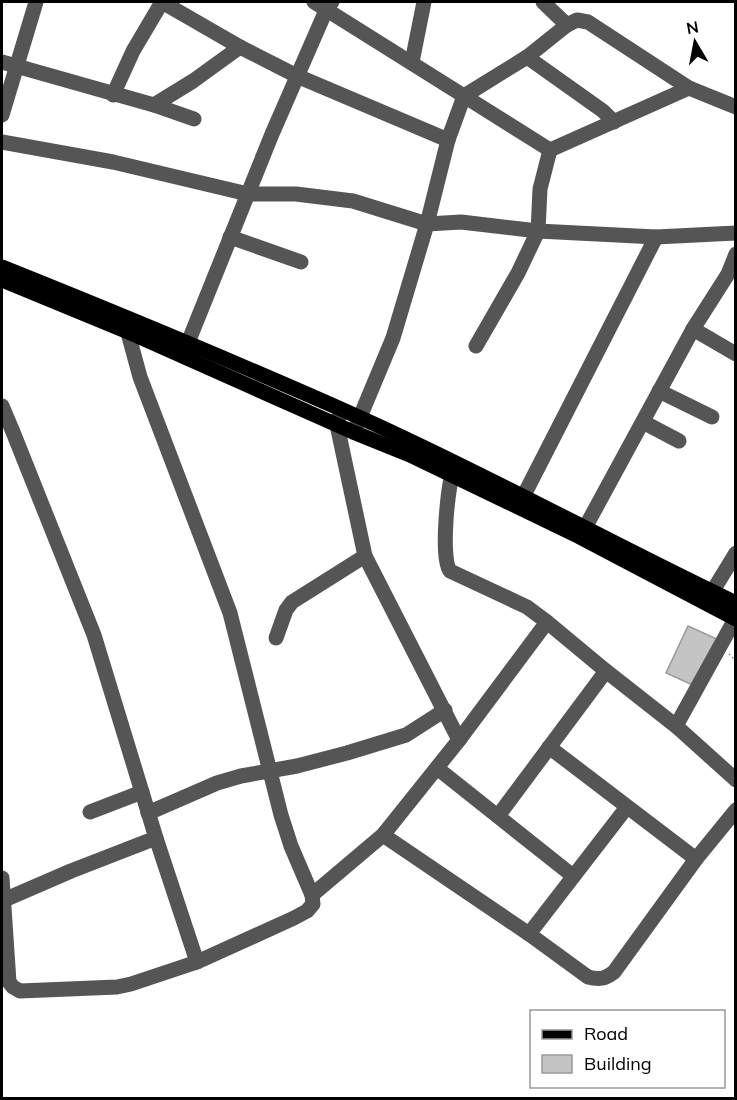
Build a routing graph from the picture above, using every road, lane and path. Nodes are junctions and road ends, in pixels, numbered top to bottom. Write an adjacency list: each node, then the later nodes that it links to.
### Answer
1 (36, 2): 10 (street)
2 (162, 2): 7 (street); 13 (street)
3 (424, 2): 9 (street)
4 (543, 2): 6 (street)
5 (324, 4): 9 (street); 11 (street)
6 (567, 25): 8 (street); 12 (street)
7 (240, 47): 11 (street); 15 (street)
8 (527, 57): 14 (street); 19 (street)
9 (412, 62): 14 (street)
10 (8, 64): 13 (street); 17 (street)
11 (297, 76): 20 (street); 23 (street)
12 (688, 88): 16 (street); 19 (street)
13 (113, 94): 15 (street)
14 (464, 96): 20 (street); 22 (street)
15 (154, 105): 18 (street)
16 (735, 107)
17 (2, 115)
18 (194, 119)
19 (614, 122): 22 (street)
20 (448, 140): 24 (street)
21 (2, 142): 23 (street)
22 (550, 150): 25 (street)
23 (248, 195): 24 (street); 27 (street)
24 (428, 224): 25 (street); 41 (street)
25 (538, 231): 28 (street); 36 (street)
26 (735, 233): 28 (street)
27 (230, 237): 30 (street); 37 (street)
28 (656, 237): 49 (street)
29 (735, 254): 32 (street)
30 (301, 262)
31 (2, 267): 34 (main road)
32 (732, 275): 35 (street)
33 (2, 280): 34 (main road)
34 (125, 323): 37 (main road); 64 (street)
35 (693, 329): 38 (street); 39 (street)
36 (476, 346)
37 (185, 349): 43 (main road)
38 (735, 354)
39 (659, 391): 42 (street); 44 (street)
40 (2, 406): 66 (street)
41 (359, 417): 43 (main road); 45 (street); 47 (main road)
42 (711, 417)
43 (339, 418): 45 (main road); 52 (street)
44 (643, 422): 46 (street); 50 (street)
45 (353, 432): 47 (main road)
46 (679, 441)
47 (414, 450): 48 (main road)
48 (452, 469): 49 (main road); 56 (street)
49 (521, 502): 50 (main road)
50 (582, 532): 53 (main road)
51 (735, 553): 53 (street)
52 (365, 556): 57 (street); 59 (street)
53 (709, 597): 54 (main road); 55 (main road)
54 (735, 603)
55 (735, 619): 60 (street)
56 (547, 622): 58 (street); 61 (street)
57 (276, 638)
58 (606, 671): 60 (street); 62 (street)
59 (445, 710): 61 (street); 64 (street)
60 (676, 726): 65 (street)
61 (459, 740): 63 (street)
62 (549, 747): 67 (street); 71 (street)
63 (437, 768): 71 (street); 72 (street)
64 (270, 771): 70 (street); 77 (street)
65 (735, 780)
66 (142, 792): 69 (street); 70 (street)
67 (627, 807): 74 (street); 75 (street)
68 (735, 810): 74 (street)
69 (90, 812)
70 (148, 813): 73 (street)
71 (498, 816): 75 (street)
72 (383, 835): 77 (street); 79 (street)
73 (156, 838): 78 (street); 80 (street)
74 (696, 859): 79 (street)
75 (573, 876): 79 (street)
76 (2, 878): 78 (street)
77 (312, 895): 80 (street)
78 (4, 907): 80 (street)
79 (529, 934)
80 (197, 962)

